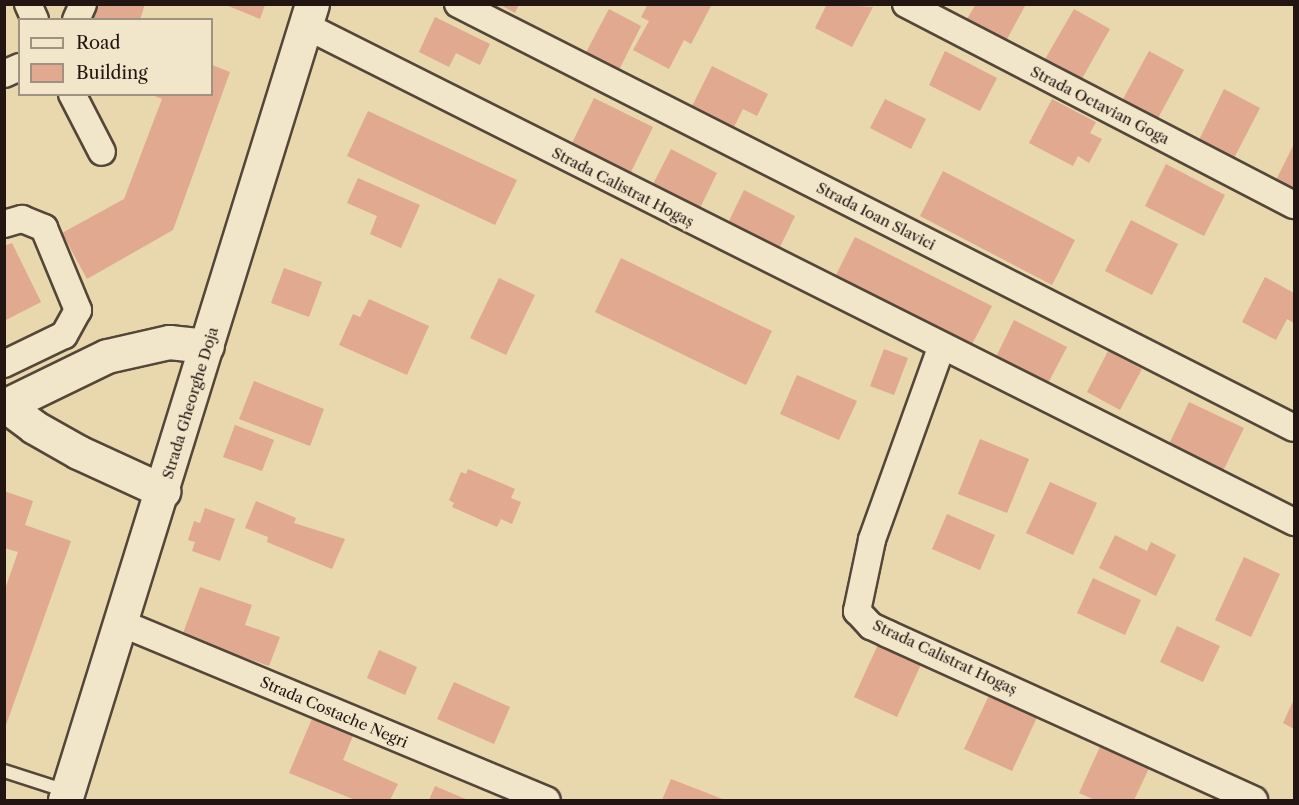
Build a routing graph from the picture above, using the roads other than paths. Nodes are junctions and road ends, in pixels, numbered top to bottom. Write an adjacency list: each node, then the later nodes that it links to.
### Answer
1 (28, 4): 6 (street)
2 (83, 4): 7 (street)
3 (458, 4): 18 (street, Strada Ioan Slavici)
4 (906, 4): 12 (street, Strada Octavian Goga)
5 (309, 15): 14 (street, Strada Gheorghe Doja); 15 (street, Strada Calistrat Hogaș)
6 (34, 18)
7 (77, 18)
8 (18, 68): 9 (street)
9 (4, 74)
10 (73, 96): 11 (street)
11 (102, 152)
12 (1294, 205)
13 (4, 224): 16 (street)
14 (207, 346): 17 (street); 19 (street, Strada Gheorghe Doja)
15 (941, 348): 20 (street, Strada Calistrat Hogaș); 25 (street, Strada Calistrat Hogaș)
16 (4, 364)
17 (5, 405): 19 (street)
18 (1294, 429)
19 (163, 491): 21 (street, Strada Gheorghe Doja)
20 (1294, 522)
21 (121, 623): 23 (street, Strada Gheorghe Doja); 24 (street, Strada Costache Negri)
22 (4, 771): 23 (lane)
23 (66, 796)
24 (547, 801)
25 (1254, 801)

